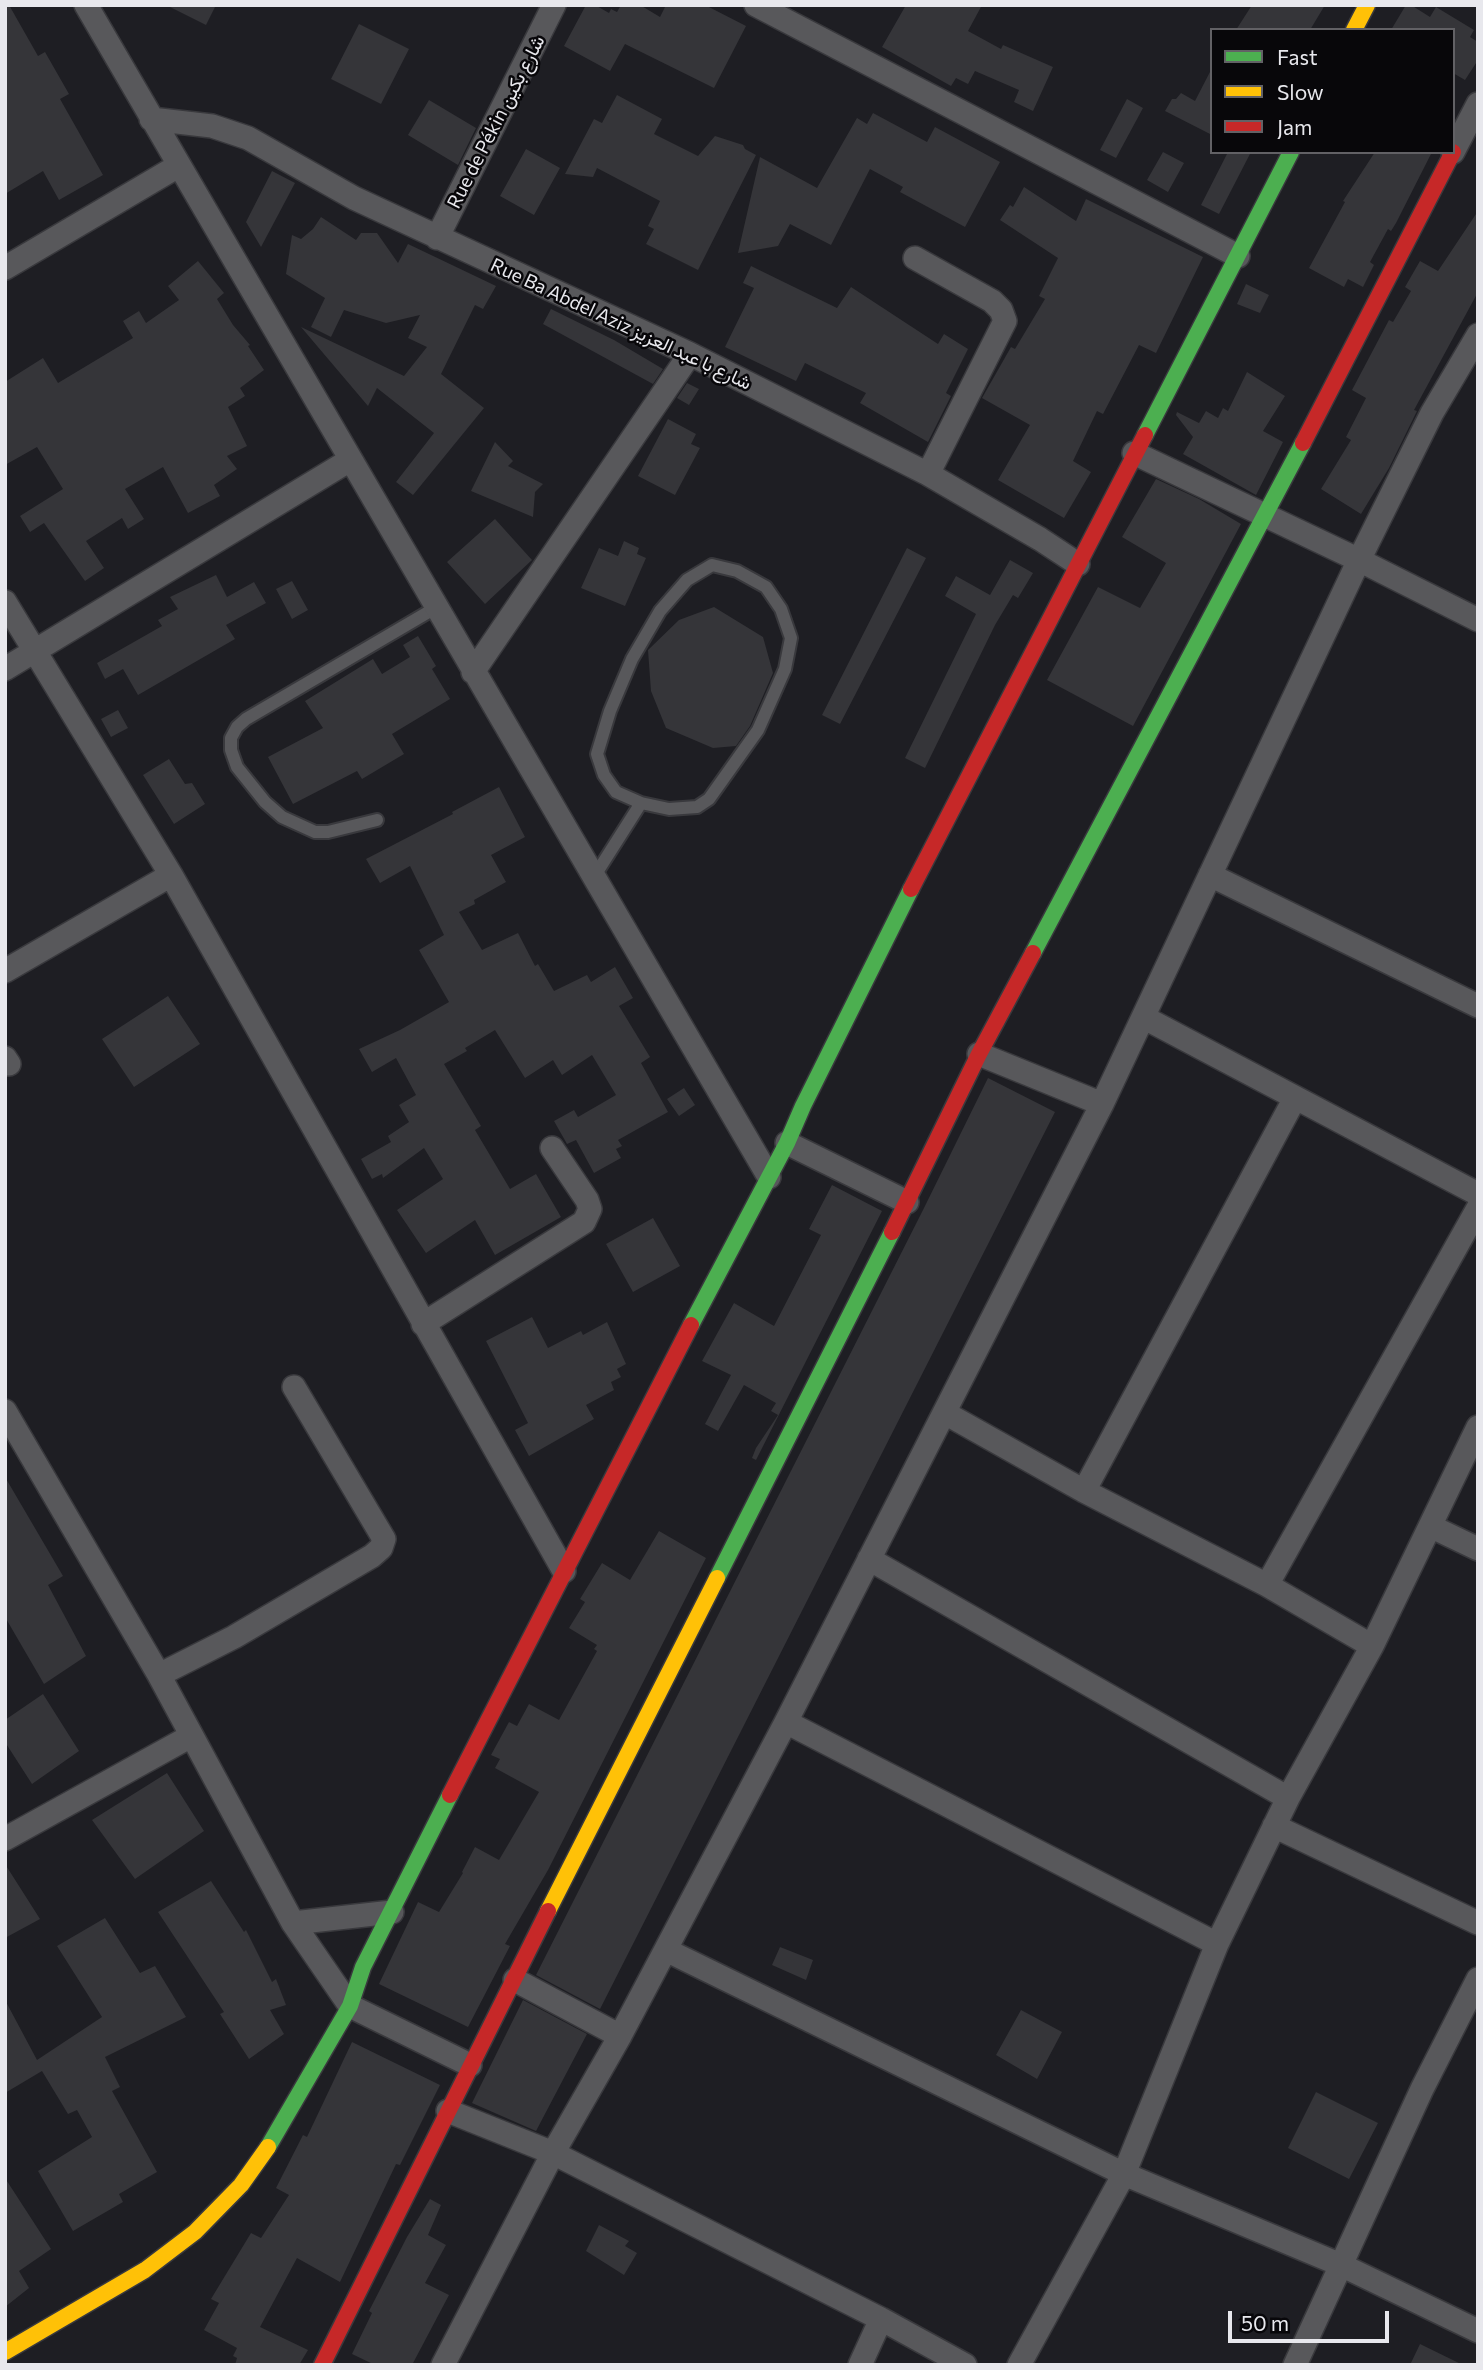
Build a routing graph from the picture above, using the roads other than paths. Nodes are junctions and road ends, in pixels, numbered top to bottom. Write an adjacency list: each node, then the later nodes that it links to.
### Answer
1 (86, 5): 7 (street)
2 (554, 5): 12 (street, Rue de Pékin شارع بكين)
3 (755, 5): 13 (street)
4 (1367, 5): 5 (street)
5 (1355, 28)
6 (1478, 104): 8 (street)
7 (151, 119): 11 (street); 12 (street, Rue Ba Abdel Aziz شارع با عبد العزيز)
8 (1455, 148)
9 (1290, 154): 13 (street)
10 (1452, 154): 21 (street)
11 (178, 166): 15 (street); 19 (street)
12 (437, 238): 17 (street, Rue Ba Abdel Aziz شارع با عبد العزيز)
13 (1238, 256): 18 (street)
14 (915, 258): 20 (street)
15 (5, 268)
16 (1478, 335): 22 (street)
17 (690, 354): 20 (street, Rue Ba Abdel Aziz شارع با عبد العزيز); 29 (street)
18 (1134, 453): 21 (street); 23 (street)
19 (349, 460): 25 (street); 27 (street)
20 (928, 474): 23 (street, Rue Ba Abdel Aziz شارع با عبد العزيز)
21 (1266, 516): 22 (street); 38 (street)
22 (1359, 561): 26 (street); 33 (street)
23 (1078, 564): 41 (street)
24 (5, 602): 27 (street)
25 (437, 607): 29 (street); 31 (lane)
26 (1478, 620)
27 (35, 650): 28 (street); 32 (street)
28 (5, 669)
29 (473, 672): 34 (street)
30 (641, 803): 30 (lane); 34 (lane)
31 (377, 820)
32 (171, 875): 35 (street); 47 (street)
33 (1210, 875): 36 (street); 37 (street)
34 (594, 877): 43 (street)
35 (5, 971)
36 (1478, 1006)
37 (1143, 1017): 39 (street); 40 (street)
38 (979, 1054): 40 (street); 45 (street)
39 (1296, 1098): 44 (street); 53 (street)
40 (1102, 1104): 50 (street)
41 (787, 1143): 43 (street); 45 (street)
42 (552, 1148): 47 (street)
43 (769, 1177): 57 (street)
44 (1478, 1194)
45 (907, 1202): 72 (street)
46 (1478, 1208): 58 (street)
47 (422, 1324): 57 (street)
48 (294, 1387): 60 (street)
49 (5, 1411): 52 (street)
50 (945, 1413): 53 (street); 56 (street)
51 (1478, 1427): 54 (street)
52 (13, 1441): 60 (street)
53 (1084, 1491): 58 (street)
54 (1430, 1526): 55 (street); 59 (street)
55 (1478, 1549)
56 (869, 1559): 61 (street); 63 (street)
57 (564, 1572): 66 (street)
58 (1267, 1585): 59 (street)
59 (1373, 1646): 63 (street)
60 (159, 1675): 62 (street)
61 (786, 1722): 69 (street); 70 (street)
62 (191, 1736): 65 (street); 67 (street)
63 (1288, 1798): 64 (street)
64 (1275, 1826): 68 (street); 69 (street)
65 (5, 1839)
66 (392, 1912): 67 (street); 73 (street)
67 (293, 1923): 73 (street)
68 (1478, 1923)
69 (1217, 1944): 78 (street)
70 (666, 1950): 74 (street); 78 (street)
71 (1478, 1979): 79 (street)
72 (515, 1980): 74 (street); 75 (street)
73 (350, 2006): 75 (street); 82 (street)
74 (620, 2036): 77 (street)
75 (470, 2065): 76 (street)
76 (448, 2111): 77 (street); 83 (street)
77 (553, 2153): 80 (street); 84 (street)
78 (1124, 2174): 79 (street); 87 (street)
79 (1341, 2265): 81 (street); 88 (street)
80 (881, 2319): 85 (street); 86 (street)
81 (1478, 2331)
82 (5, 2352)
83 (323, 2365)
84 (443, 2365)
85 (860, 2365)
86 (965, 2365)
87 (1019, 2365)
88 (1295, 2365)

